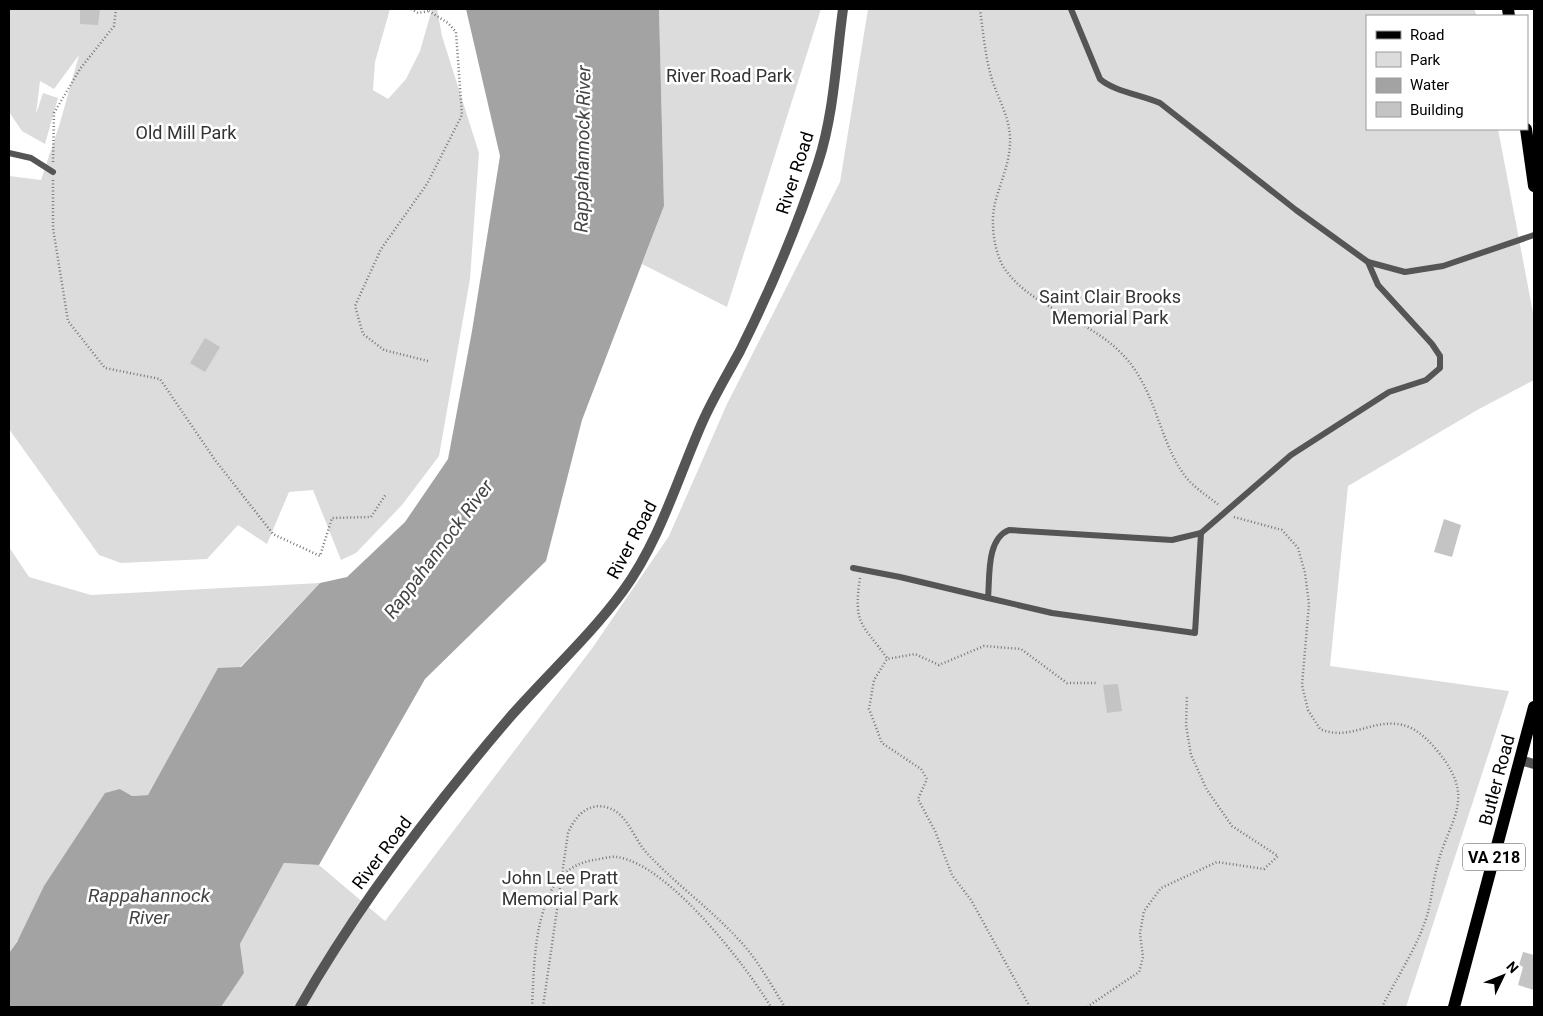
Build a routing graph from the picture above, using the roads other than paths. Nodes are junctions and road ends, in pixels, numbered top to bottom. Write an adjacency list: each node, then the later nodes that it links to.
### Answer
1 (843, 9): 15 (street, River Road)
2 (1071, 9): 8 (lane)
3 (1526, 130): 6 (main road)
4 (9, 153): 5 (lane)
5 (53, 172)
6 (1534, 186)
7 (1534, 234): 8 (lane)
8 (1368, 262): 9 (lane)
9 (1201, 533): 11 (lane); 11 (lane)
10 (853, 568): 11 (lane)
11 (988, 598)
12 (1534, 707): 13 (main road, Butler Road / VA 218)
13 (1520, 760): 14 (street); 16 (main road, Butler Road / VA 218)
14 (1534, 764)
15 (300, 1007)
16 (1454, 1007)

